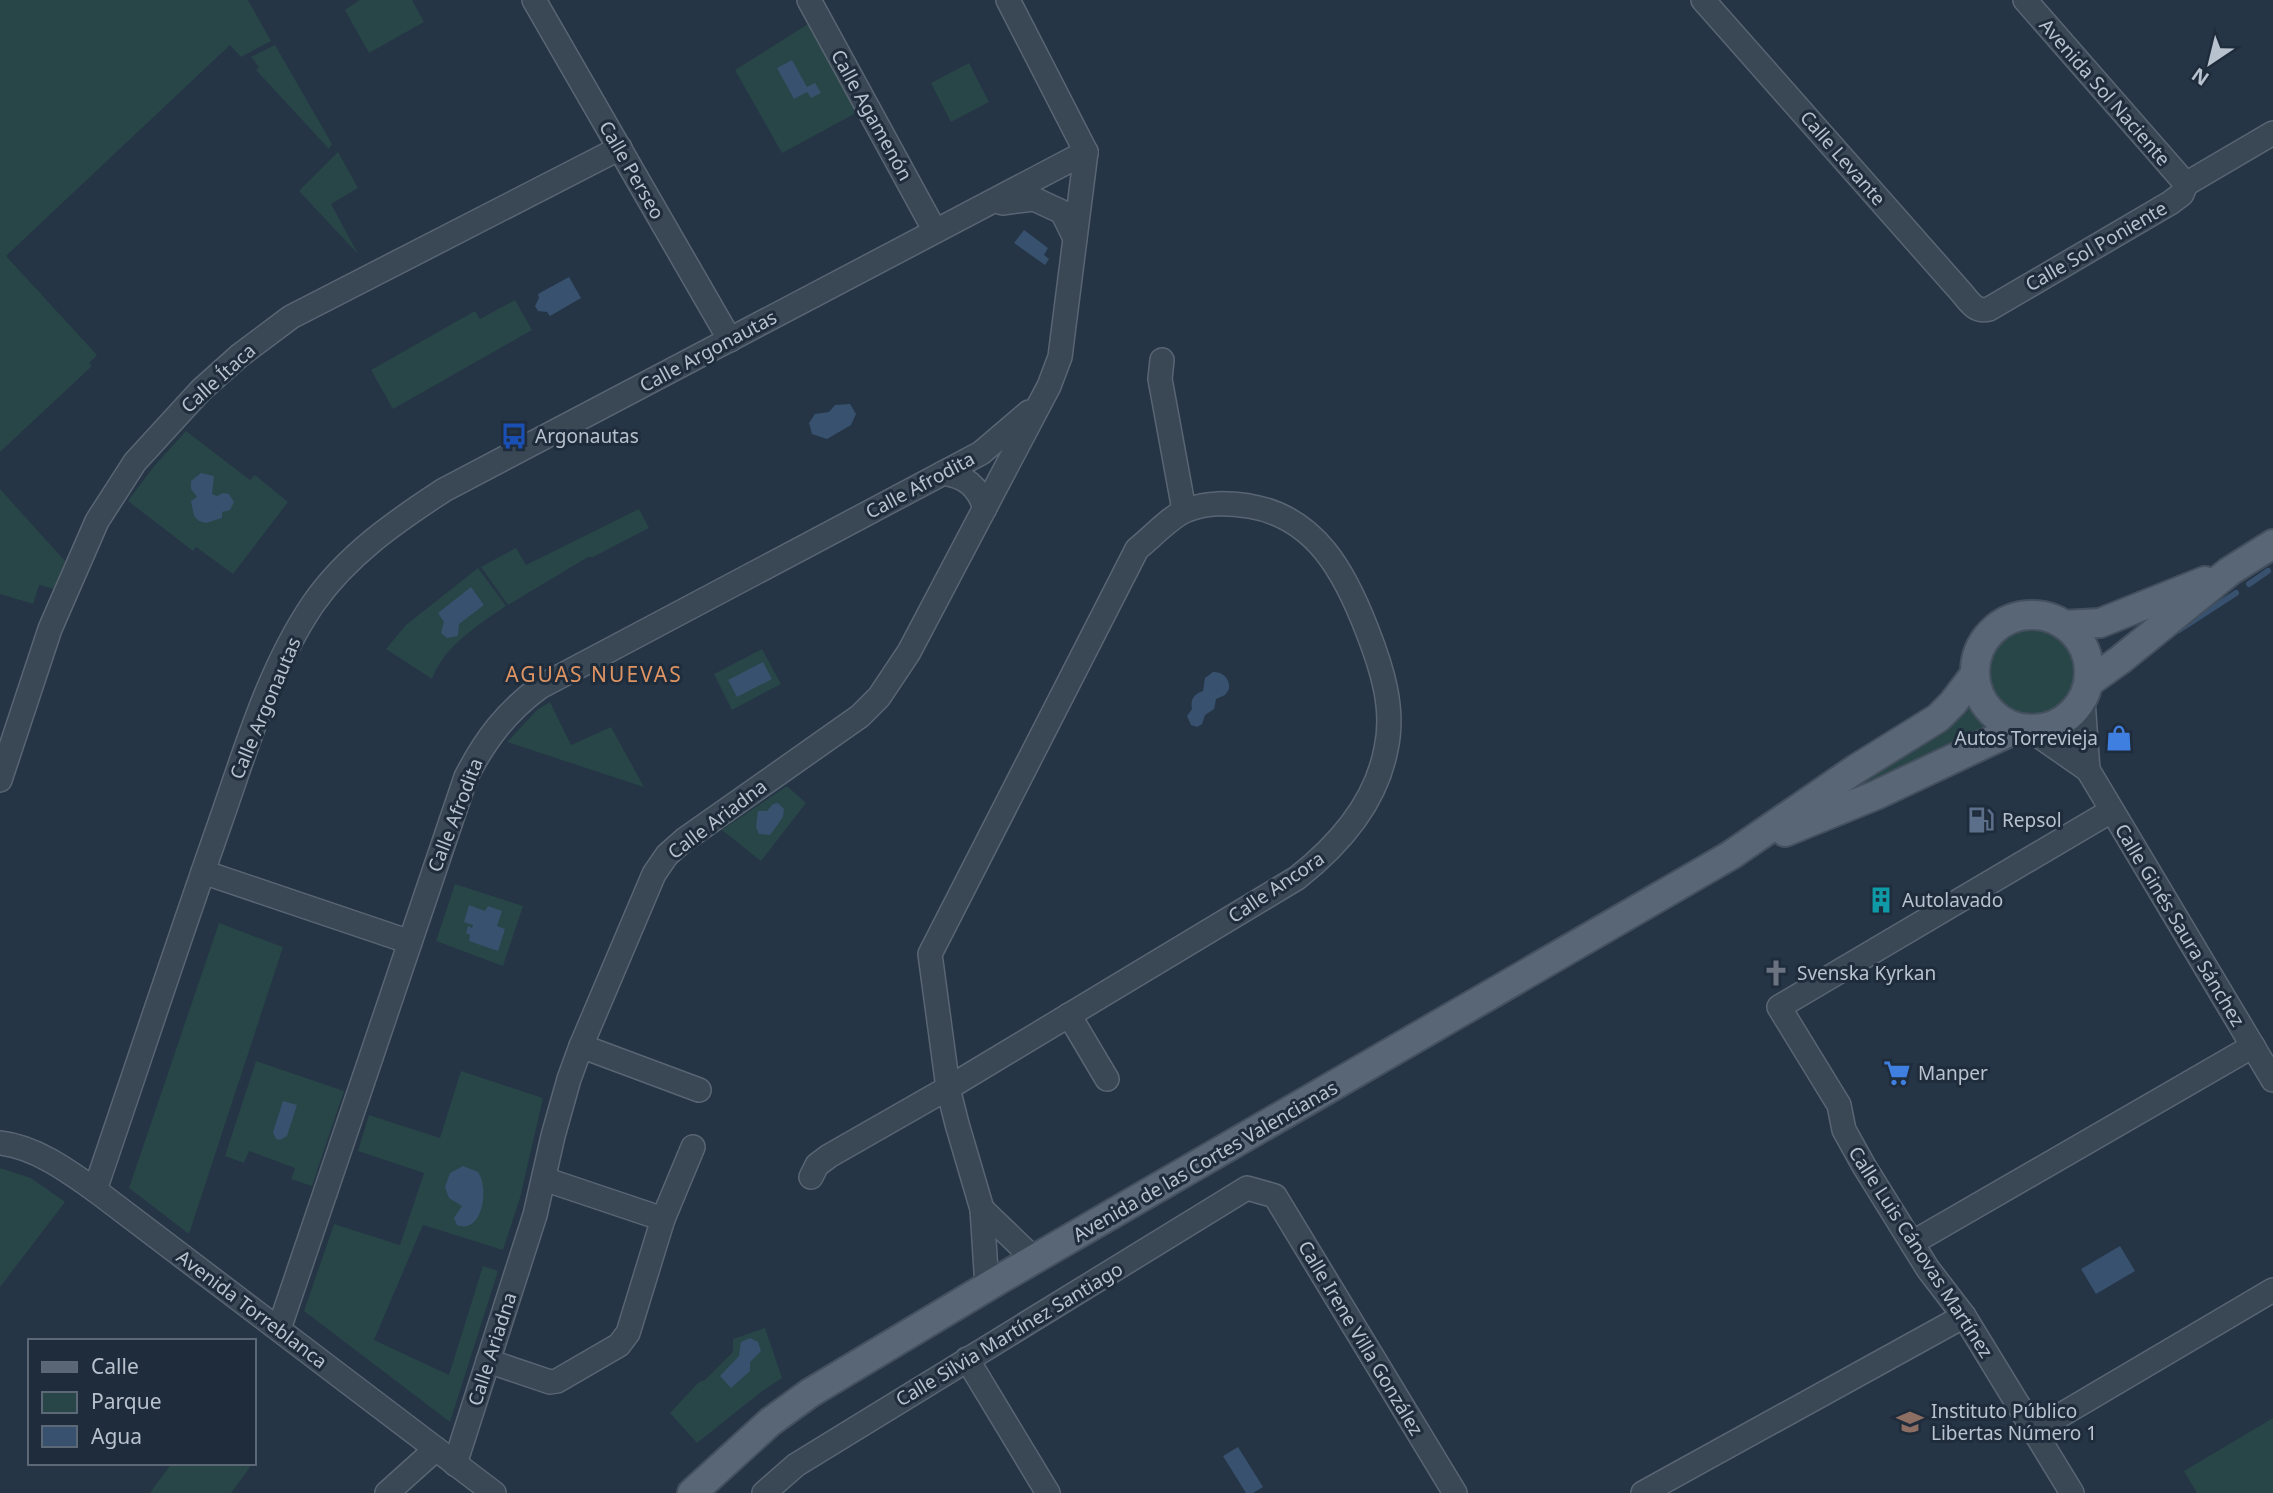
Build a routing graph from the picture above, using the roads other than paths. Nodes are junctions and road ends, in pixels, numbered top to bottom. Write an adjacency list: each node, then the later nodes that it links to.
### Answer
1 (809, 0): 11 (street, Calle Agamenón)
2 (1008, 0): 8 (street)
3 (1703, 0): 13 (street, Calle Levante)
4 (2025, 0): 9 (street, Avenida Sol Naciente)
5 (540, 2): 7 (street, Calle Perseo)
6 (2273, 133): 9 (street, Calle Sol Poniente)
7 (620, 148): 14 (street, Calle Perseo); 27 (street, Calle Ítaca)
8 (1086, 152): 10 (street, Calle Argonautas); 12 (street, Calle Ariadna)
9 (2186, 184): 13 (street, Calle Sol Poniente)
10 (987, 205): 11 (street, Calle Argonautas); 12 (street)
11 (935, 230): 14 (street, Calle Argonautas)
12 (1075, 238): 16 (street, Calle Ariadna)
13 (1985, 310)
14 (730, 340): 30 (street, Calle Argonautas)
15 (1162, 360): 19 (street)
16 (1049, 386): 17 (street, Calle Afrodita); 18 (street, Calle Ariadna)
17 (943, 473): 18 (street); 31 (street, Calle Afrodita)
18 (985, 508): 33 (street, Calle Ariadna)
19 (1184, 510): 32 (street, Calle Ancora); 37 (street, Calle Ancora)
20 (2273, 544): 21 (main road)
21 (2230, 570): 22 (main road); 24 (main road)
22 (2064, 625): 23 (main road); 24 (main road)
23 (1975, 674): 25 (main road); 29 (main road, Avenida de las Cortes Valencianas)
24 (2086, 691): 25 (main road); 26 (street)
25 (2023, 728): 26 (street); 29 (main road, Avenida de las Cortes Valencianas)
26 (2088, 770): 28 (street, Calle Ginés Saura Sánchez)
27 (0, 780)
28 (2111, 811): 34 (street, Calle Ginés Saura Sánchez); 48 (street, Calle Luis Cánovas Martínez)
29 (1731, 855): 49 (main road, Avenida de las Cortes Valencianas)
30 (203, 872): 31 (street); 44 (street, Calle Argonautas)
31 (410, 942): 53 (street, Calle Afrodita)
32 (1069, 1015): 35 (street); 37 (street, Calle Ancora)
33 (581, 1046): 38 (street); 43 (street, Calle Ariadna)
34 (2253, 1046): 36 (street, Calle Ginés Saura Sánchez); 48 (street)
35 (1107, 1079)
36 (2273, 1080)
37 (948, 1088): 42 (street, Calle Ancora); 46 (street, Calle Ancora)
38 (699, 1090)
39 (0, 1122): 40 (street)
40 (4, 1144): 44 (street, Avenida Torreblanca)
41 (693, 1147): 47 (street)
42 (811, 1177)
43 (544, 1179): 47 (street); 55 (street, Calle Ariadna)
44 (95, 1189): 53 (street, Avenida Torreblanca)
45 (1261, 1192): 54 (street, Calle Silvia Martínez Santiago); 64 (street, Calle Irene Villa González)
46 (982, 1209): 49 (street, Calle Ancora); 50 (street, Calle Ancora)
47 (663, 1219): 55 (street)
48 (1912, 1243): 52 (street, Calle Luis Cánovas Martínez)
49 (1035, 1260): 50 (main road, Avenida de las Cortes Valencianas)
50 (987, 1287): 59 (main road, Avenida de las Cortes Valencianas)
51 (2273, 1290): 56 (street)
52 (1964, 1316): 56 (street, Calle Luis Cánovas Martínez); 65 (street)
53 (279, 1329): 57 (street, Avenida Torreblanca)
54 (967, 1359): 62 (street, Calle Silvia Martínez Santiago); 63 (street)
55 (488, 1361): 58 (street, Calle Ariadna)
56 (2034, 1431): 66 (street, Calle Luis Cánovas Martínez)
57 (436, 1449): 58 (street, Avenida Torreblanca); 60 (street)
58 (455, 1464): 61 (street, Avenida Torreblanca)
59 (693, 1492)
60 (387, 1493)
61 (494, 1493)
62 (764, 1493)
63 (1048, 1493)
64 (1455, 1493)
65 (1643, 1493)
66 (2071, 1493)

